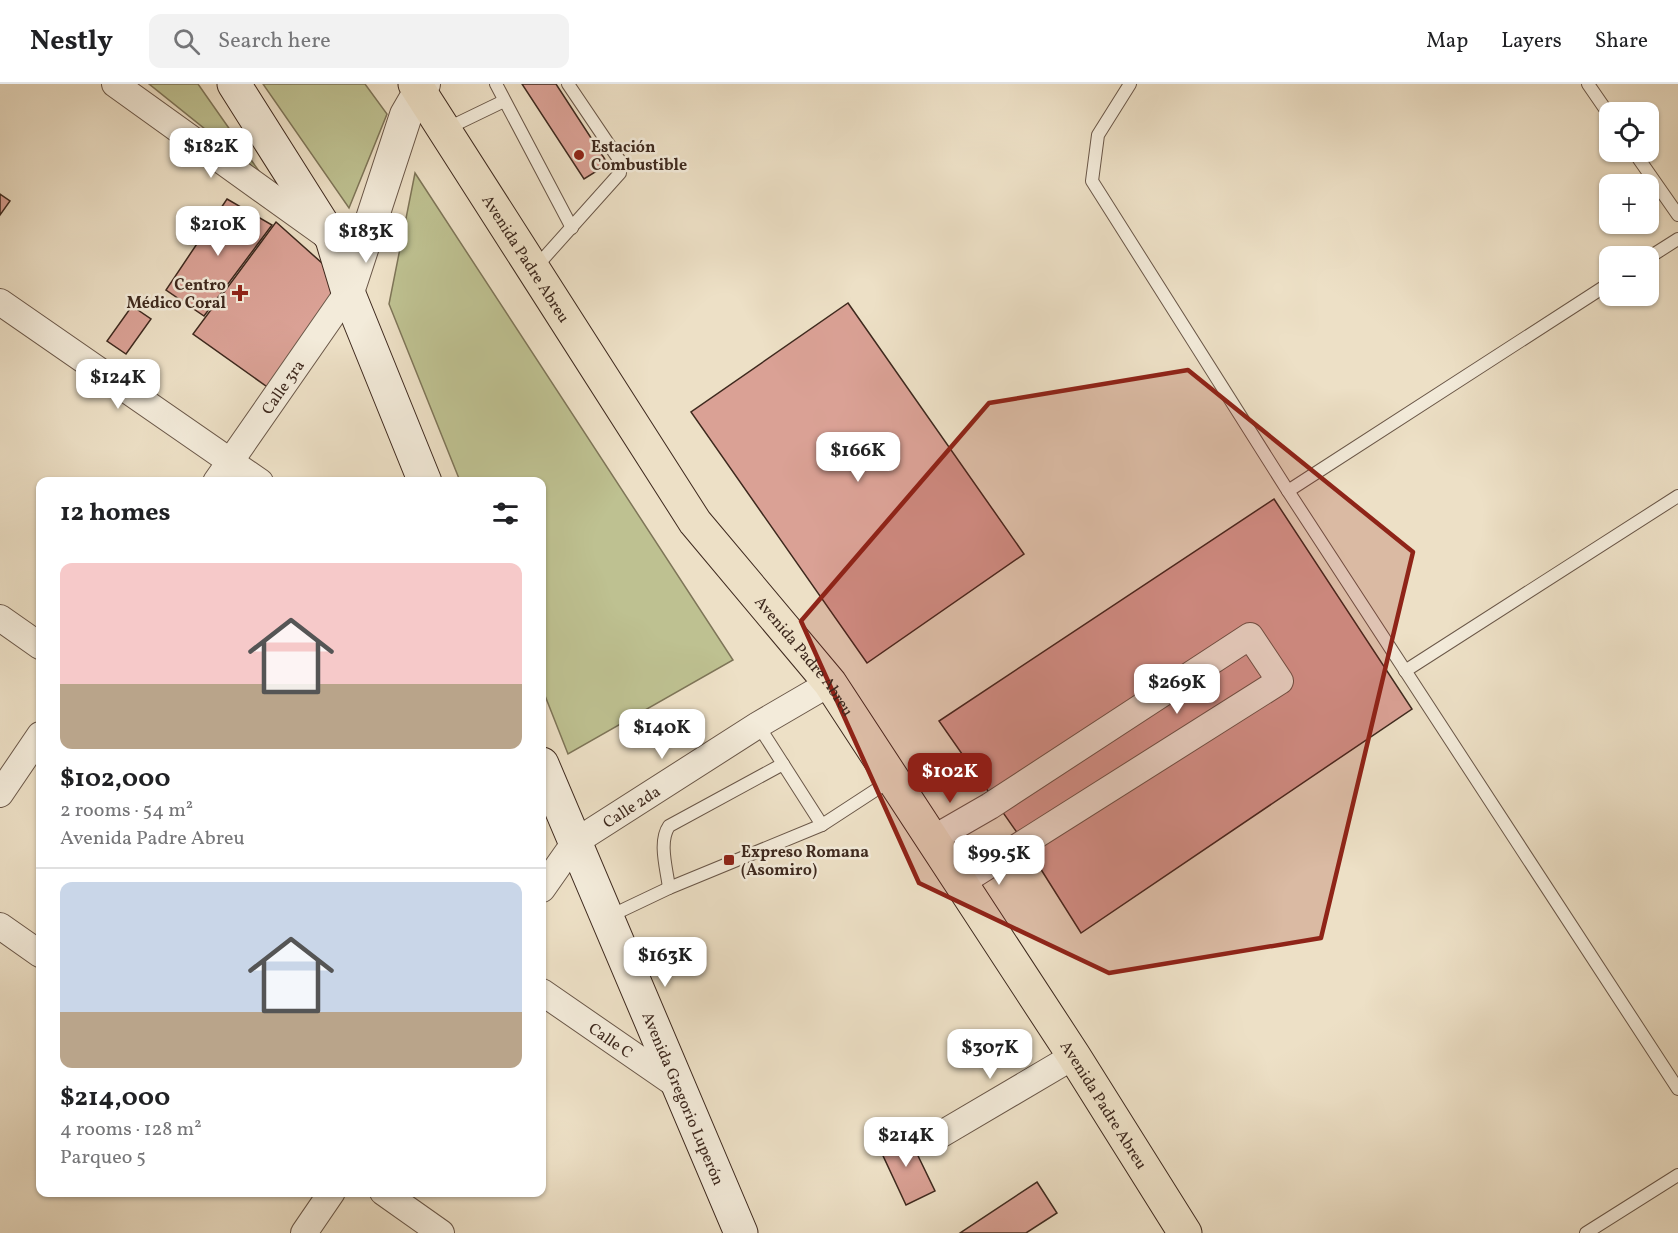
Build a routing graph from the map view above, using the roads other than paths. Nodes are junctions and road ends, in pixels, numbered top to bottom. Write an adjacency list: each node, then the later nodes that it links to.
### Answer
1 (115, 84): 14 (street)
2 (234, 84): 14 (main road)
3 (496, 84): 8 (lane)
4 (568, 84): 13 (lane)
5 (1130, 84): 24 (lane)
6 (1588, 84): 9 (lane)
7 (420, 86): 10 (main road, Avenida Padre Abreu); 19 (street)
8 (504, 101): 10 (lane); 13 (lane)
9 (1600, 102)
10 (445, 130): 17 (main road, Avenida Padre Abreu)
11 (1641, 162): 12 (lane)
12 (1678, 216)
13 (572, 228): 17 (lane)
14 (332, 239): 19 (main road)
15 (1678, 239): 16 (lane)
16 (1659, 251)
17 (534, 269): 29 (main road, Avenida Padre Abreu)
18 (1599, 290): 24 (lane)
19 (348, 292): 21 (street, Calle 3ra); 23 (main road)
20 (0, 302): 21 (street)
21 (224, 471): 22 (street)
22 (244, 477)
23 (423, 477)
24 (1288, 491): 28 (lane)
25 (1678, 496): 28 (lane)
26 (0, 618): 27 (street)
27 (36, 643)
28 (1406, 671): 48 (lane)
29 (830, 683): 30 (street, Calle 2da); 34 (main road, Avenida Padre Abreu)
30 (758, 725): 32 (lane); 38 (street, Calle 2da)
31 (36, 741): 35 (street)
32 (783, 764): 36 (lane); 41 (lane)
33 (546, 774): 38 (main road, Avenida Gregorio Luperón)
34 (892, 780): 36 (lane); 37 (main road, Avenida Padre Abreu)
35 (0, 794)
36 (822, 825): 41 (lane)
37 (931, 840): 40 (main road, Avenida Padre Abreu); 40 (street)
38 (574, 842): 39 (street, Calle 2da); 42 (main road, Avenida Gregorio Luperón)
39 (546, 883)
40 (959, 884): 46 (main road, Avenida Padre Abreu)
41 (669, 888): 42 (lane)
42 (607, 917): 47 (main road, Avenida Gregorio Luperón)
43 (0, 926): 44 (street)
44 (36, 951)
45 (546, 995): 47 (street, Calle C)
46 (1074, 1056): 49 (street); 56 (main road, Avenida Padre Abreu)
47 (681, 1088): 55 (main road, Avenida Gregorio Luperón)
48 (1678, 1089)
49 (928, 1142)
50 (1678, 1175): 57 (lane)
51 (329, 1197): 53 (street)
52 (390, 1197): 54 (street)
53 (304, 1233)
54 (441, 1233)
55 (741, 1233)
56 (1185, 1233)
57 (1586, 1233)

